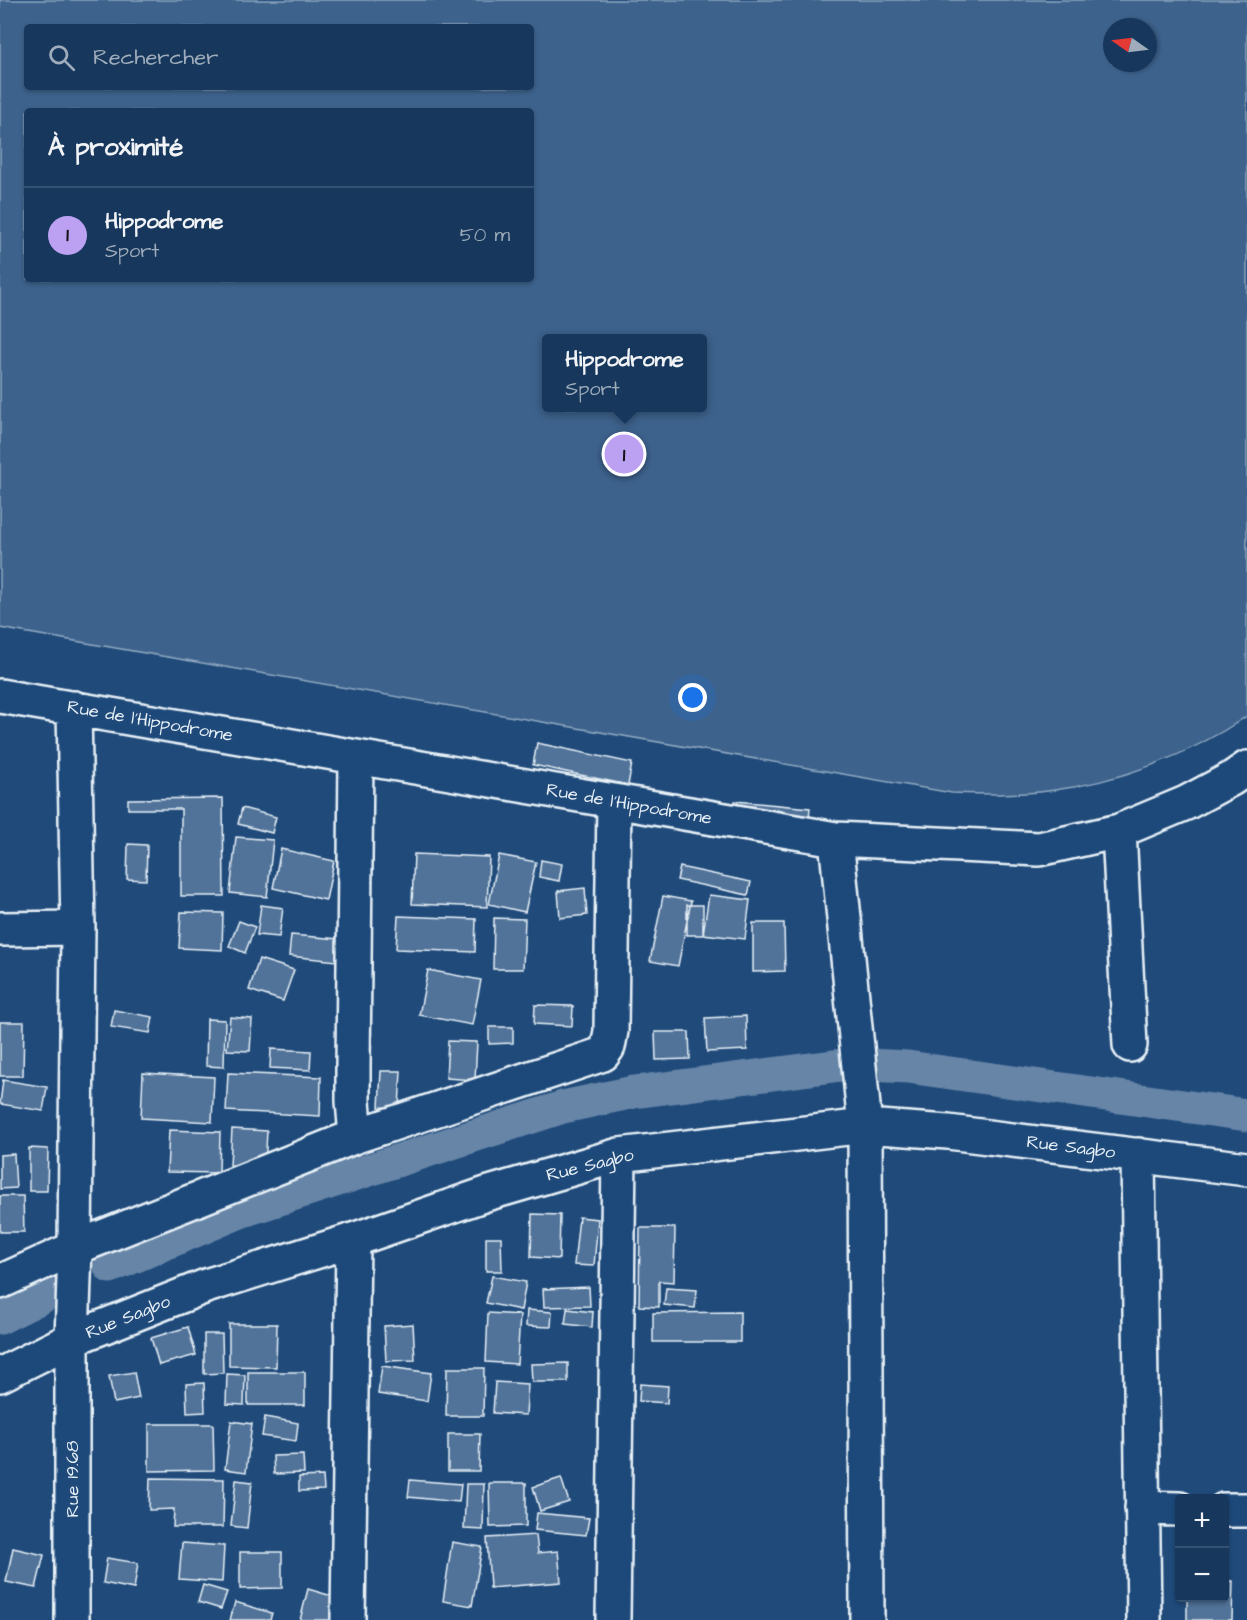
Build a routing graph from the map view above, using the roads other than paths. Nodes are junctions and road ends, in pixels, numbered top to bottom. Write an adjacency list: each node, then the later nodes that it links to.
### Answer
1 (0, 696): 2 (street, Rue de l'Hippodrome)
2 (74, 708): 3 (street, Rue de l'Hippodrome); 9 (street, Rue 19.68)
3 (356, 757): 5 (street, Rue de l'Hippodrome); 12 (street)
4 (1247, 768): 6 (street, Rue de l'Hippodrome)
5 (614, 801): 7 (street, Rue de l'Hippodrome); 12 (street)
6 (1119, 831): 7 (street, Rue de l'Hippodrome); 10 (street)
7 (836, 839): 11 (street)
8 (0, 928): 9 (street)
9 (78, 928): 17 (street, Rue 19.68)
10 (1130, 1045)
11 (865, 1126): 13 (street, Rue Sagbo); 14 (street, Rue Sagbo); 28 (street)
12 (356, 1136): 17 (street)
13 (619, 1155): 16 (street, Rue Sagbo); 27 (street)
14 (1138, 1155): 15 (street, Rue Sagbo); 21 (street)
15 (1247, 1169)
16 (353, 1240): 19 (street, Rue Sagbo); 26 (street)
17 (75, 1248): 18 (street); 19 (street, Rue 19.68)
18 (0, 1282)
19 (72, 1339): 20 (street, Rue Sagbo); 25 (street, Rue 19.68)
20 (0, 1375)
21 (1142, 1508): 22 (street); 29 (street)
22 (1175, 1509)
23 (1229, 1510): 24 (street)
24 (1247, 1510)
25 (72, 1620)
26 (348, 1620)
27 (613, 1620)
28 (867, 1620)
29 (1144, 1620)

